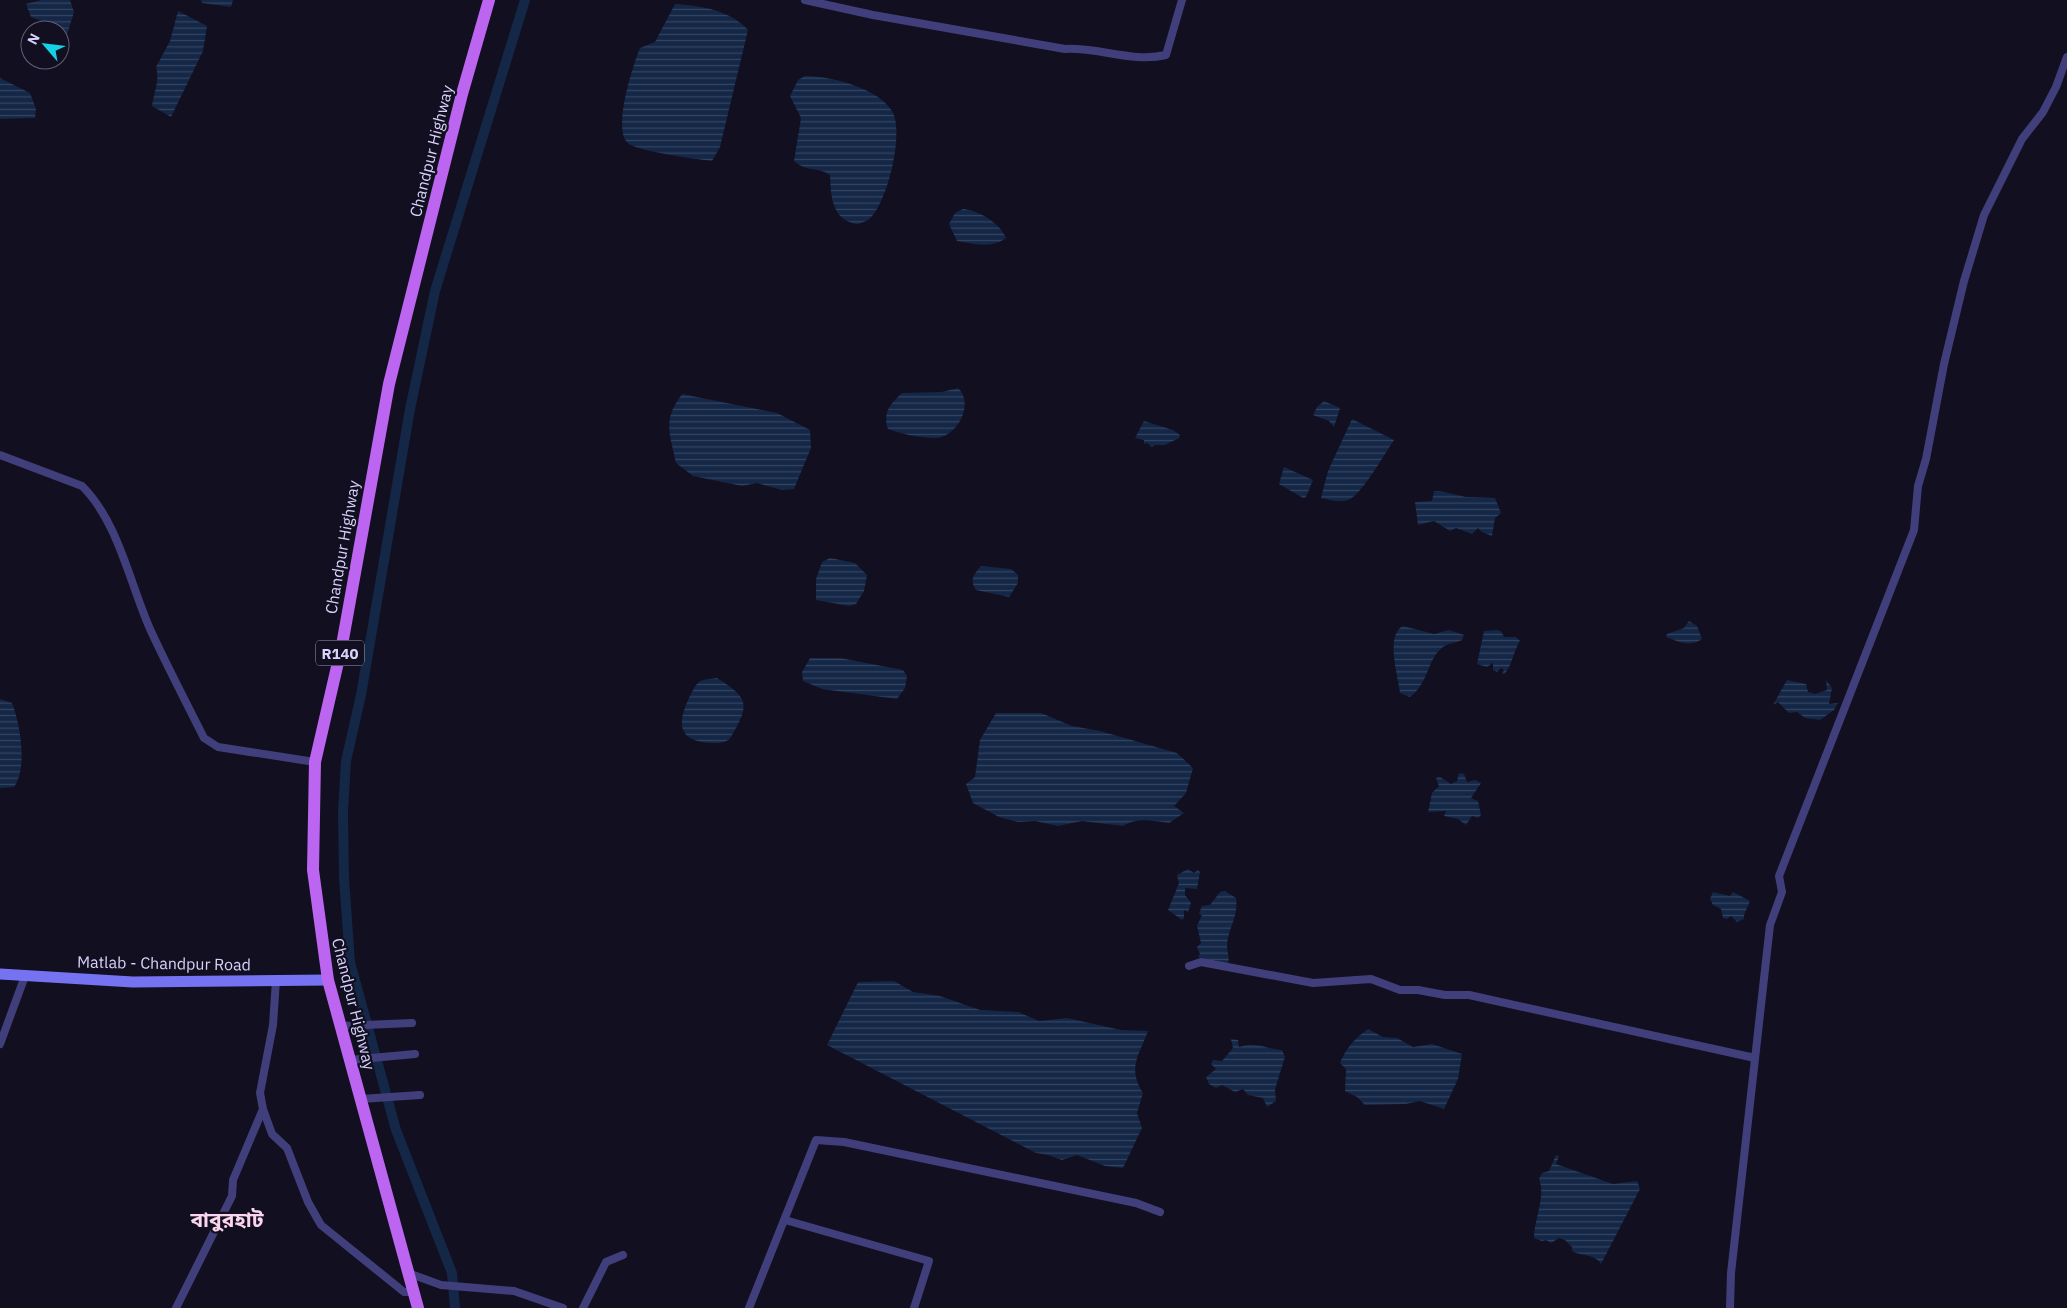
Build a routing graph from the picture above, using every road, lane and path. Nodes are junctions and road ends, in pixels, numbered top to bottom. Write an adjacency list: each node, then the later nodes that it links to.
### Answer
1 (489, 0): 6 (main road, Chandpur Highway / R140)
2 (805, 0): 3 (street)
3 (1182, 0)
4 (2067, 57): 16 (street)
5 (0, 455): 6 (street)
6 (315, 762): 11 (main road, Chandpur Highway / R140)
7 (1189, 966): 16 (street)
8 (0, 974): 9 (main road, Matlab - Chandpur Road)
9 (25, 976): 10 (main road, Matlab - Chandpur Road); 14 (street)
10 (276, 980): 11 (main road, Matlab - Chandpur Road); 20 (street)
11 (328, 980): 13 (main road, Chandpur Highway / R140)
12 (412, 1023): 13 (street)
13 (341, 1026): 17 (main road, Chandpur Highway / R140)
14 (0, 1044)
15 (415, 1054): 17 (street)
16 (1755, 1058): 32 (street)
17 (350, 1060): 19 (main road, Chandpur Highway / R140)
18 (420, 1095): 19 (street)
19 (361, 1100): 24 (main road, Chandpur Highway / R140)
20 (263, 1109): 25 (street); 26 (street)
21 (1160, 1212): 22 (street)
22 (785, 1220): 30 (street); 31 (street)
23 (623, 1255): 29 (street)
24 (408, 1273): 25 (main road, Chandpur Highway / R140); 28 (street)
25 (413, 1292): 27 (main road, Chandpur Highway / R140)
26 (176, 1308)
27 (418, 1308)
28 (563, 1308)
29 (583, 1308)
30 (749, 1308)
31 (914, 1308)
32 (1730, 1308)

